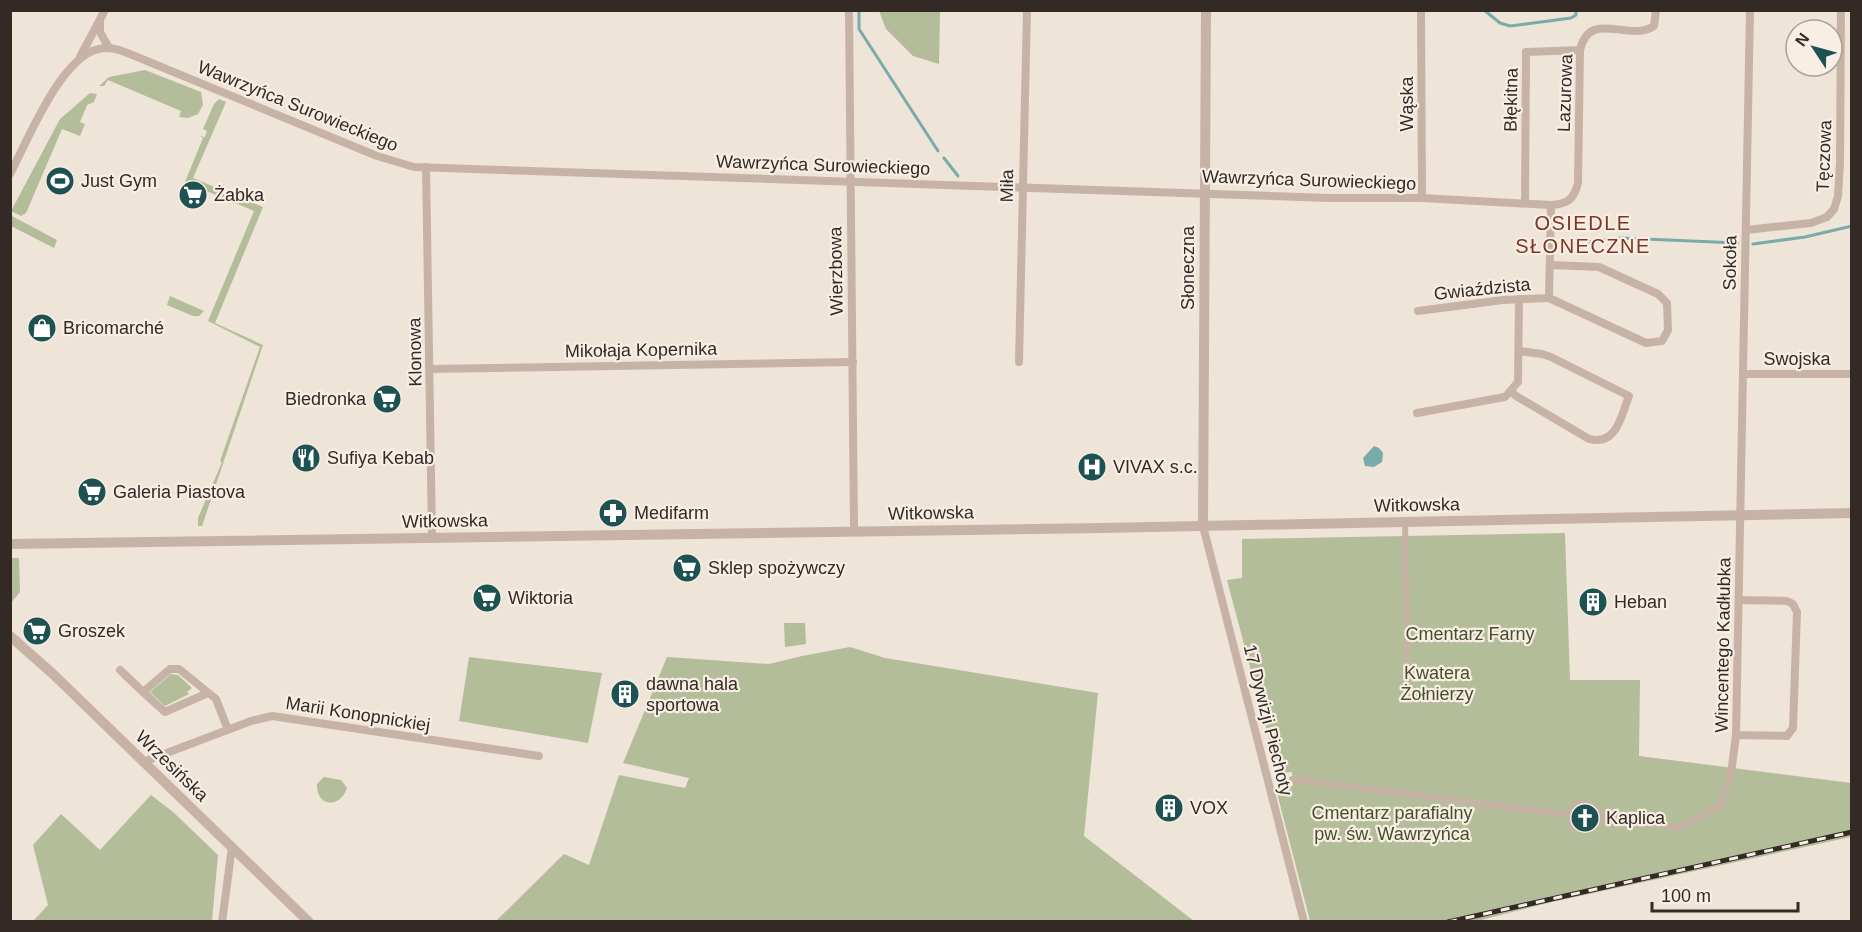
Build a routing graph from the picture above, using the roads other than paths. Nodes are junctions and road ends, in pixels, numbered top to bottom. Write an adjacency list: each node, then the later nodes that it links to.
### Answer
1 (105, 10): 9 (street)
2 (849, 10): 15 (street, Wierzbowa)
3 (1027, 10): 16 (street, Miła)
4 (1206, 10): 17 (street, Słoneczna)
5 (1421, 10): 18 (street, Wąska)
6 (1656, 10): 11 (street, Lazurowa)
7 (1750, 10): 22 (street, Sokoła)
8 (1841, 10): 22 (street, Tęczowa)
9 (100, 20): 10 (street); 12 (street)
10 (109, 48): 12 (street, Wawrzyńca Surowieckiego); 13 (street, Wawrzyńca Surowieckiego)
11 (1580, 50): 19 (street, Lazurowa); 20 (street, Błękitna)
12 (77, 61): 14 (street)
13 (426, 167): 15 (street, Wawrzyńca Surowieckiego); 30 (street, Klonowa)
14 (10, 174)
15 (850, 180): 16 (street, Wawrzyńca Surowieckiego); 28 (street, Wierzbowa)
16 (1022, 187): 17 (street, Wawrzyńca Surowieckiego); 29 (street, Miła)
17 (1205, 193): 18 (street, Wawrzyńca Surowieckiego); 38 (street, Słoneczna)
18 (1422, 198): 20 (street, Wawrzyńca Surowieckiego)
19 (1570, 201): 21 (street, Wawrzyńca Surowieckiego)
20 (1525, 203): 21 (street, Wawrzyńca Surowieckiego)
21 (1551, 205): 23 (street, Gwiaździsta)
22 (1746, 230): 31 (street, Sokoła)
23 (1551, 265): 24 (street, Gwiaździsta); 24 (street, Gwiaździsta)
24 (1549, 298): 25 (street, Gwiaździsta)
25 (1519, 299): 26 (street, Gwiaździsta); 27 (street)
26 (1418, 311)
27 (1519, 351): 33 (street); 33 (street)
28 (852, 362): 30 (street, Mikołaja Kopernika); 39 (street, Wierzbowa)
29 (1018, 362)
30 (430, 369): 40 (street, Klonowa)
31 (1743, 374): 32 (street, Swojska); 36 (street, Sokoła)
32 (1851, 374)
33 (1511, 391): 34 (street)
34 (1417, 413)
35 (1851, 513): 36 (street, Witkowska)
36 (1740, 515): 37 (street, Witkowska); 42 (street, Wincentego Kadłubka)
37 (1405, 522): 38 (street, Witkowska); 47 (street)
38 (1203, 526): 39 (street, Witkowska); 59 (street, 17 Dywizji Piechoty)
39 (854, 530): 40 (street, Witkowska)
40 (432, 538): 41 (street, Witkowska)
41 (10, 544)
42 (1739, 600): 49 (street, Wincentego Kadłubka); 49 (street)
43 (10, 636): 51 (street, Wrzesińska)
44 (120, 670): 45 (street)
45 (143, 692): 46 (street); 46 (street)
46 (208, 693): 48 (street)
47 (1408, 703)
48 (228, 730): 50 (street, Marii Konopnickiej); 51 (street, Marii Konopnickiej)
49 (1736, 735): 52 (street, Wincentego Kadłubka)
50 (539, 756)
51 (143, 762): 56 (street, Wrzesińska)
52 (1731, 774): 55 (street)
53 (1292, 779): 54 (street)
54 (1571, 815): 55 (street); 55 (street)
55 (1601, 819)
56 (232, 847): 57 (street); 58 (street, Wrzesińska)
57 (222, 921)
58 (309, 921)
59 (1304, 921)

